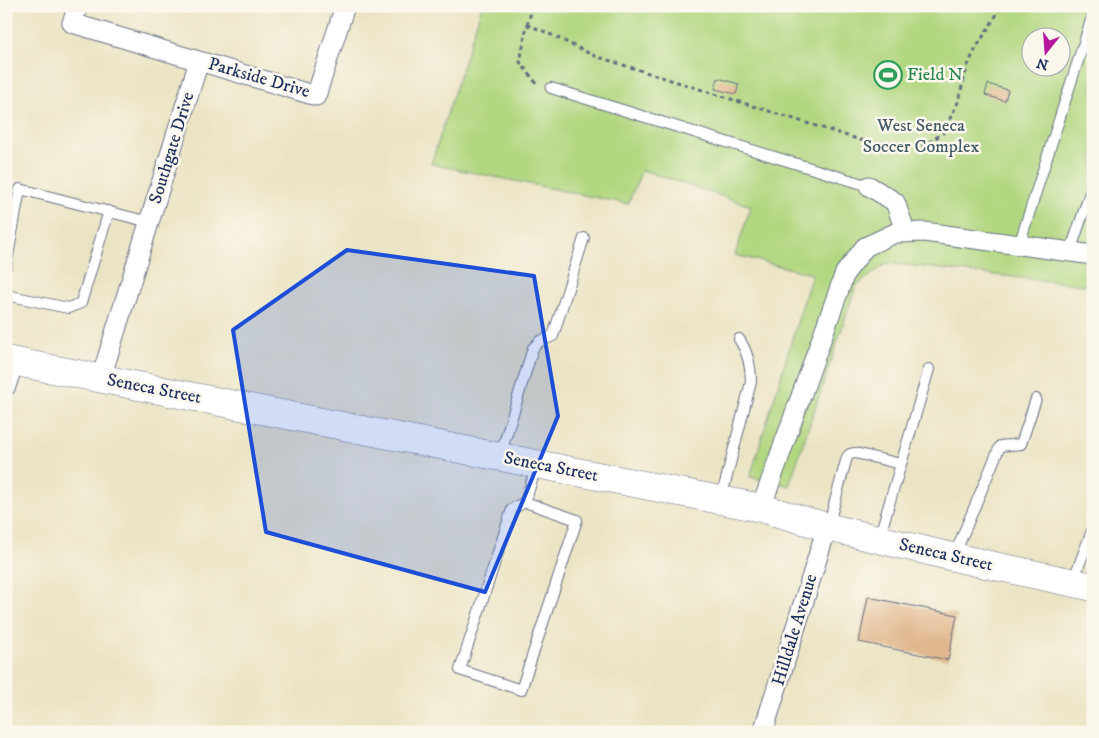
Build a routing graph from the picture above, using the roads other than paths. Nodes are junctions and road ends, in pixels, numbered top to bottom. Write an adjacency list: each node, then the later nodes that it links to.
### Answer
1 (78, 6): 4 (street)
2 (345, 6): 4 (street, Parkside Drive)
3 (1093, 14): 12 (lane)
4 (199, 61): 9 (street, Southgate Drive)
5 (551, 88): 7 (lane)
6 (1093, 184): 13 (lane)
7 (868, 186): 10 (street)
8 (109, 212): 9 (lane); 15 (lane); 16 (lane)
9 (149, 222): 20 (street, Southgate Drive)
10 (906, 233): 12 (street); 27 (street)
11 (584, 238): 22 (lane)
12 (1020, 245): 13 (street)
13 (1070, 252): 14 (street)
14 (1093, 255)
15 (6, 267)
16 (6, 295)
17 (739, 338): 25 (lane)
18 (9, 369): 20 (street, Seneca Street)
19 (929, 369): 24 (lane)
20 (101, 378): 22 (street, Seneca Street)
21 (1036, 399): 31 (lane)
22 (500, 456): 23 (street, Seneca Street)
23 (538, 464): 25 (street, Seneca Street); 26 (lane)
24 (900, 464): 28 (lane); 30 (lane)
25 (720, 500): 27 (street, Seneca Street)
26 (525, 502): 26 (lane)
27 (762, 508): 28 (street, Seneca Street)
28 (827, 527): 30 (street, Seneca Street); 33 (street, Hilldale Avenue)
29 (1093, 528): 32 (lane)
30 (878, 539): 31 (street, Seneca Street)
31 (953, 557): 32 (street, Seneca Street)
32 (1083, 584)
33 (763, 732)

